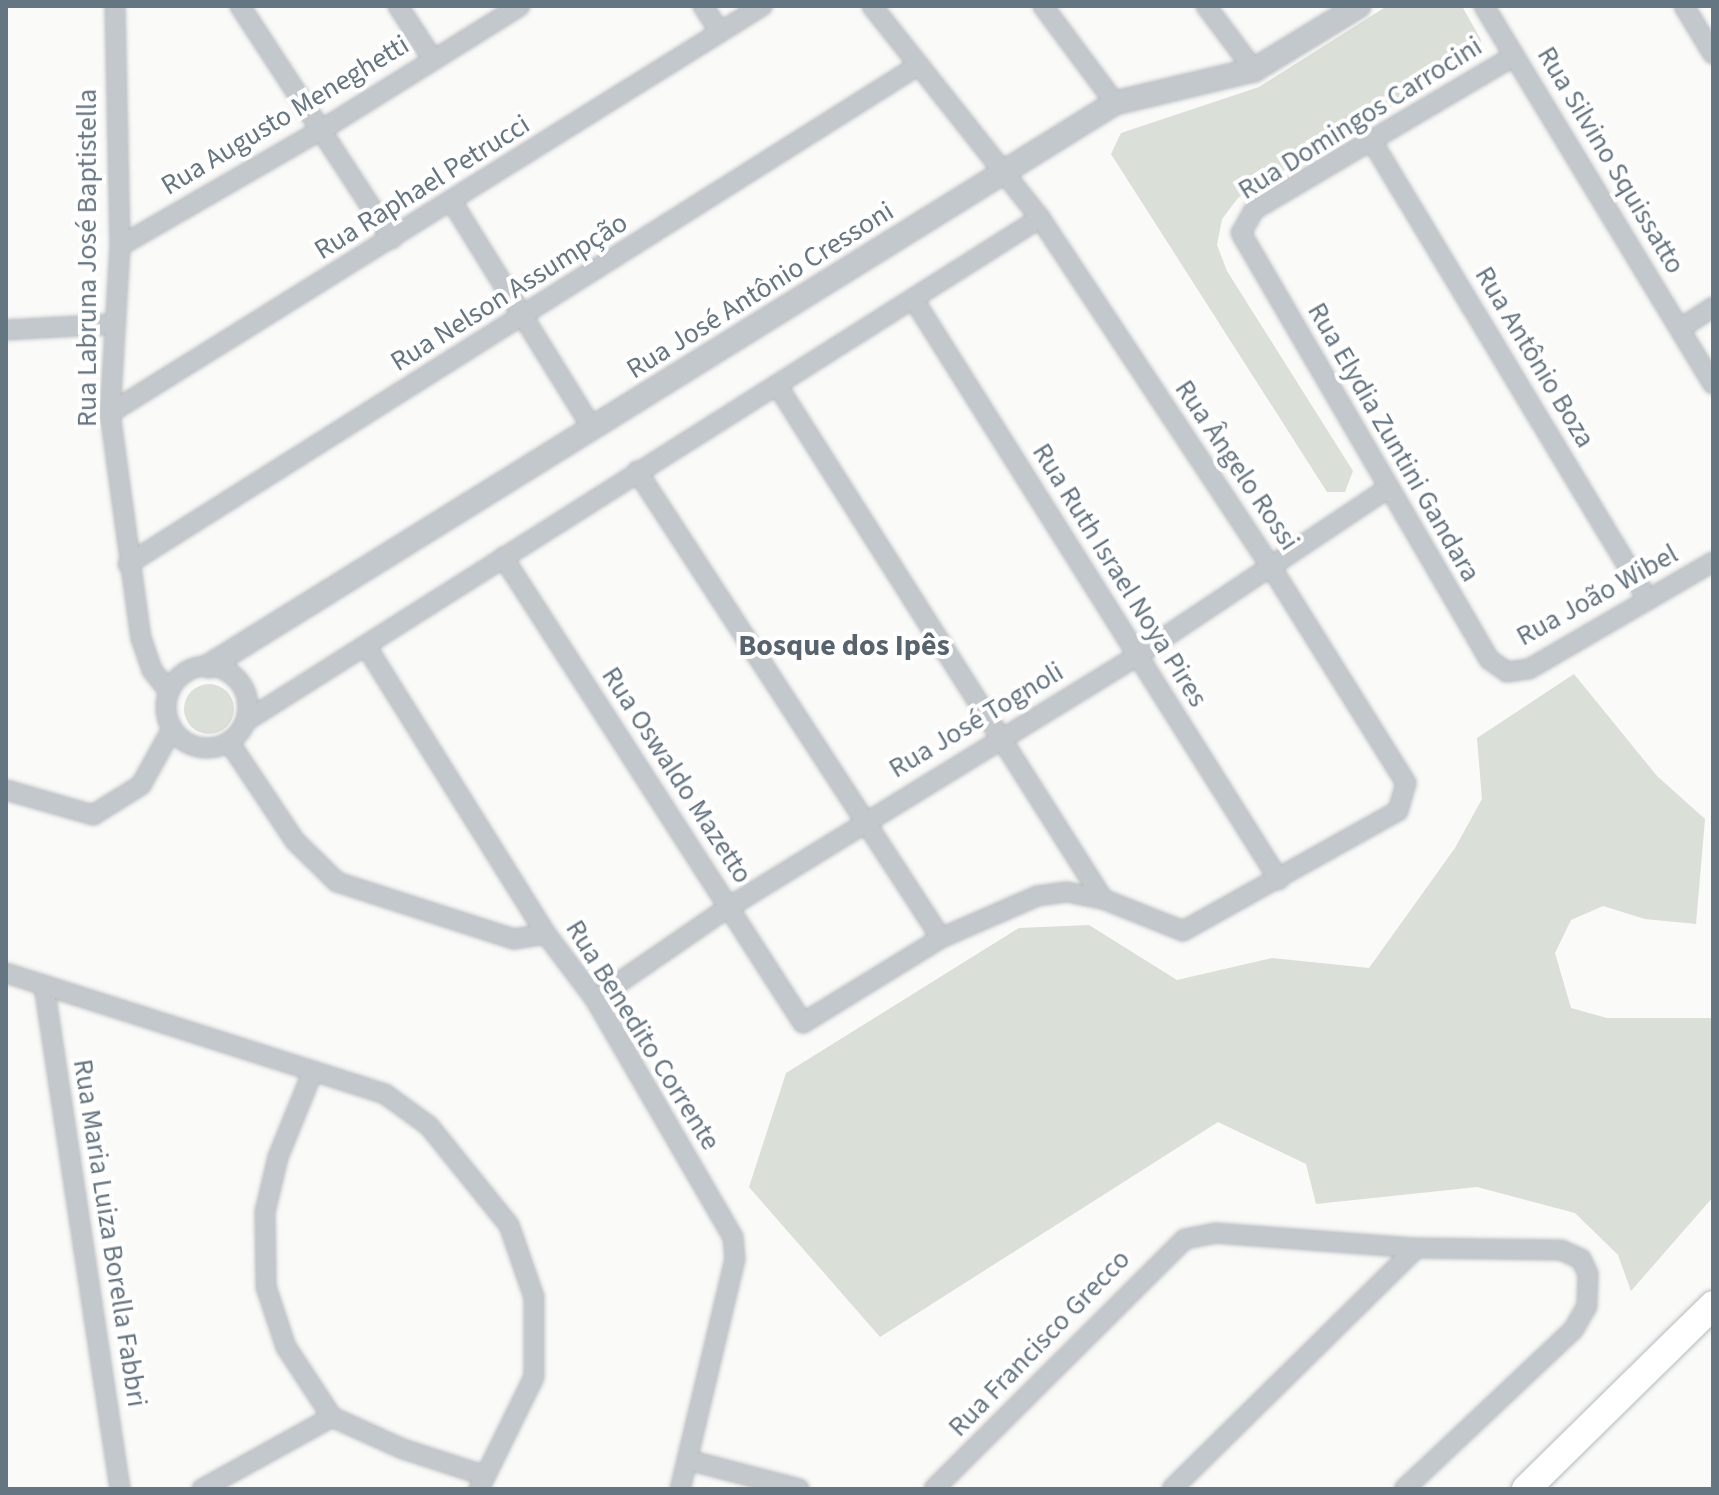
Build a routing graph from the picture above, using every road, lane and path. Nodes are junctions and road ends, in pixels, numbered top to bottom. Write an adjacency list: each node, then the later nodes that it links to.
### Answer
1 (115, 6): 27 (street, Rua Labruna José Baptistella)
2 (240, 6): 20 (street)
3 (398, 6): 16 (street)
4 (520, 6): 16 (street, Rua Augusto Meneghetti)
5 (703, 6): 13 (street)
6 (762, 6): 13 (street, Rua Raphael Petrucci)
7 (872, 6): 17 (street, Rua Ângelo Rossi)
8 (1206, 6): 18 (street)
9 (1359, 6): 18 (street, Rua José Antônio Cressoni)
10 (1484, 6): 15 (street, Rua Silvino Squissatto)
11 (1684, 6): 14 (street)
12 (1050, 8): 19 (street)
13 (720, 32): 23 (street, Rua Raphael Petrucci)
14 (1713, 54)
15 (1514, 56): 21 (street, Rua Domingos Carrocini); 32 (street, Rua Silvino Squissatto)
16 (432, 58): 20 (street, Rua Augusto Meneghetti)
17 (919, 65): 22 (street, Rua Ângelo Rossi); 30 (street, Rua Nelson Assumpção)
18 (1254, 70): 19 (street, Rua José Antônio Cressoni)
19 (1115, 103): 22 (street, Rua José Antônio Cressoni)
20 (323, 129): 26 (street); 27 (street, Rua Augusto Meneghetti)
21 (1373, 143): 25 (street, Rua Domingos Carrocini); 44 (street, Rua Antônio Boza)
22 (1005, 174): 24 (street, Rua Ângelo Rossi); 37 (street, Rua José Antônio Cressoni)
23 (452, 202): 26 (street, Rua Raphael Petrucci); 30 (street)
24 (1040, 218): 28 (street); 43 (street, Rua Ângelo Rossi)
25 (1241, 233): 39 (street, Rua Elydia Zuntini Gandara)
26 (392, 239): 36 (street, Rua Raphael Petrucci)
27 (120, 246): 31 (street, Rua Labruna José Baptistella)
28 (914, 300): 35 (street); 46 (street, Rua Ruth Israel Noya Pires)
29 (1713, 307): 32 (street)
30 (521, 318): 37 (street); 42 (street, Rua Nelson Assumpção)
31 (114, 324): 33 (street); 36 (street, Rua Labruna José Baptistella)
32 (1681, 328): 34 (street, Rua Silvino Squissatto)
33 (6, 330)
34 (1713, 384)
35 (777, 385): 38 (street); 52 (street)
36 (110, 413): 42 (street, Rua Labruna José Baptistella)
37 (593, 429): 47 (street, Rua José Antônio Cressoni)
38 (637, 471): 40 (street); 55 (street)
39 (1387, 489): 43 (street, Rua José Tognoli); 48 (street, Rua Elydia Zuntini Gandara)
40 (503, 557): 45 (street); 58 (street, Rua Oswaldo Mazetto)
41 (1713, 562): 44 (street, Rua João Wibel)
42 (128, 564): 49 (street, Rua Labruna José Baptistella)
43 (1271, 567): 46 (street, Rua José Tognoli); 56 (street, Rua Ângelo Rossi)
44 (1648, 600): 48 (street, Rua João Wibel)
45 (366, 646): 50 (street); 59 (street, Rua Benedito Corrente)
46 (1138, 655): 52 (street, Rua José Tognoli); 56 (street, Rua Ruth Israel Noya Pires)
47 (209, 666): 49 (street); 50 (street)
48 (1507, 672)
49 (169, 692): 51 (street)
50 (246, 721): 53 (street)
51 (172, 729): 53 (street); 54 (street)
52 (1001, 737): 55 (street, Rua José Tognoli); 57 (street)
53 (229, 742): 59 (street)
54 (6, 790)
55 (866, 820): 58 (street, Rua José Tognoli); 60 (street)
56 (1279, 880): 57 (street)
57 (1103, 899): 60 (street)
58 (729, 907): 60 (street, Rua Oswaldo Mazetto); 63 (street, Rua José Tognoli)
59 (546, 934): 63 (street, Rua Benedito Corrente)
60 (941, 938)
61 (6, 973): 62 (street)
62 (44, 985): 64 (street); 70 (street, Rua Maria Luiza Borella Fabbri)
63 (595, 999): 68 (street, Rua Benedito Corrente)
64 (313, 1071): 67 (street); 69 (street)
65 (1416, 1248): 74 (street, Rua Francisco Grecco); 75 (street); 76 (street)
66 (1713, 1305): 77 (main road)
67 (332, 1417): 69 (street); 71 (street)
68 (688, 1460): 72 (street, Rua Benedito Corrente); 73 (street)
69 (481, 1482)
70 (120, 1489)
71 (202, 1489)
72 (680, 1489)
73 (799, 1489)
74 (934, 1489)
75 (1172, 1489)
76 (1404, 1489)
77 (1526, 1489)

